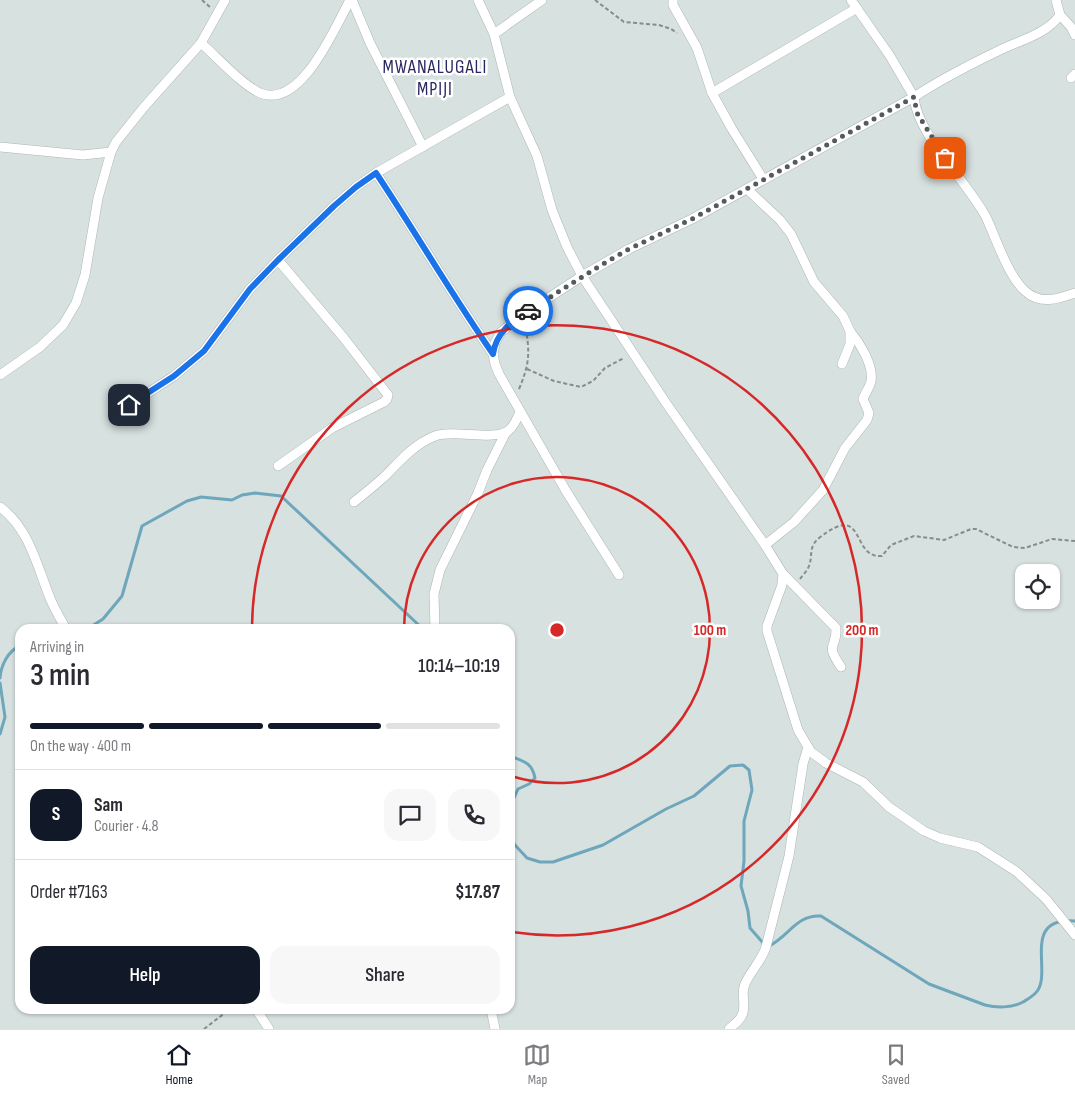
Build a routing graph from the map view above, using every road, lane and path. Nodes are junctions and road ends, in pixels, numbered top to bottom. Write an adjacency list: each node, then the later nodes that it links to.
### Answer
1 (225, 0): 15 (street)
2 (351, 0): 15 (street); 19 (street)
3 (478, 0): 12 (street)
4 (542, 0): 12 (street)
5 (595, 0): 13 (path)
6 (673, 0): 16 (street)
7 (851, 0): 9 (street)
8 (1056, 0): 10 (street)
9 (857, 8): 16 (street); 18 (street)
10 (1060, 15): 11 (street); 18 (street)
11 (1071, 24): 14 (street)
12 (494, 34): 17 (street)
13 (678, 34)
14 (1075, 35)
15 (201, 43): 21 (street)
16 (712, 93): 23 (street)
17 (510, 97): 19 (street); 26 (street)
18 (914, 97): 23 (street); 27 (street)
19 (423, 146): 22 (street)
20 (0, 147): 21 (street)
21 (110, 152): 34 (street)
22 (376, 173): 25 (street); 30 (street)
23 (762, 179): 24 (street)
24 (747, 189): 26 (street); 29 (street)
25 (278, 260): 37 (street); 39 (street)
26 (582, 276): 28 (street); 31 (street)
27 (1075, 293)
28 (524, 314): 30 (street); 33 (path)
29 (850, 331): 32 (street); 43 (street)
30 (493, 354): 35 (street)
31 (633, 354): 33 (path); 43 (street)
32 (842, 364)
33 (527, 369): 35 (path)
34 (0, 375)
35 (514, 400): 36 (street)
36 (520, 412): 38 (street); 45 (street)
37 (114, 415)
38 (506, 432): 40 (street); 48 (street)
39 (278, 466)
40 (354, 502)
41 (0, 507): 47 (street)
42 (1075, 541): 46 (path)
43 (765, 545): 44 (street)
44 (783, 574): 46 (street); 50 (street)
45 (619, 575)
46 (796, 585): 49 (street)
47 (63, 624)
48 (435, 624)
49 (842, 667)
50 (808, 747): 51 (street); 58 (street)
51 (1075, 935)
52 (224, 1014): 55 (path)
53 (259, 1014): 56 (street)
54 (492, 1014): 57 (street)
55 (204, 1029)
56 (269, 1029)
57 (495, 1029)
58 (729, 1029)

